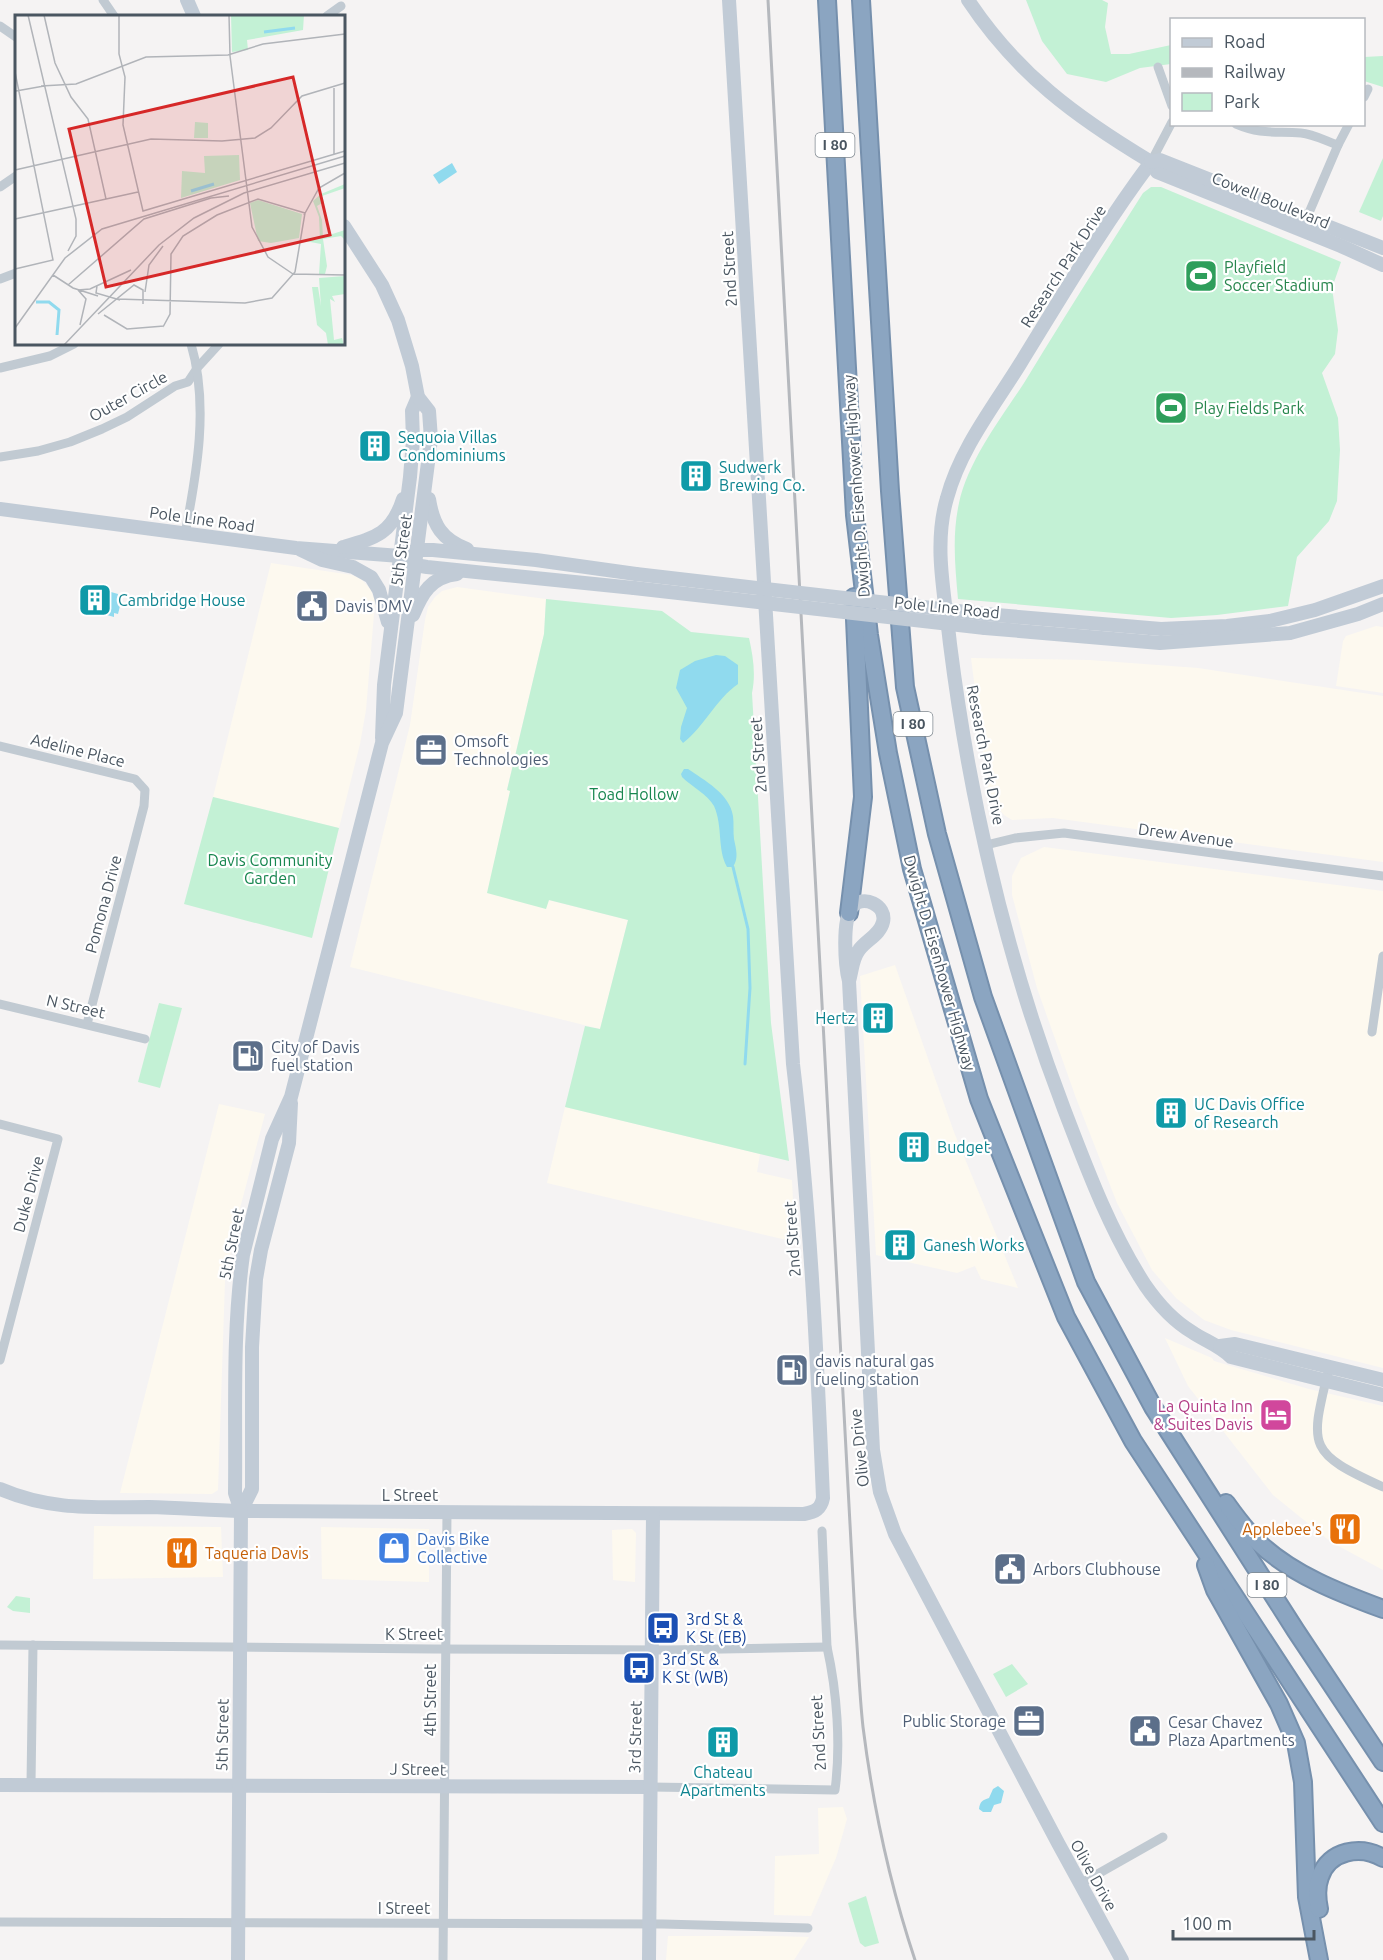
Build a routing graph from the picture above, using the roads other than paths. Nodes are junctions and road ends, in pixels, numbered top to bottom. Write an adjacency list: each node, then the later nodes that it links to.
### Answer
1 (103, 0): 8 (street)
2 (187, 0): 9 (street)
3 (729, 0): 74 (street, 2nd Street)
4 (827, 0): 38 (highway, Dwight D. Eisenhower Highway / I 80)
5 (861, 0): 71 (highway, Dwight D. Eisenhower Highway / I 80)
6 (968, 0): 19 (street, Cowell Boulevard)
7 (341, 6): 10 (street)
8 (113, 15)
9 (194, 15)
10 (328, 15)
11 (0, 26): 12 (street)
12 (15, 36)
13 (1158, 67): 14 (street)
14 (1170, 100)
15 (1170, 126): 19 (street)
16 (1348, 126): 18 (street)
17 (1254, 128): 18 (street)
18 (1338, 145): 22 (street)
19 (1151, 162): 22 (street, Cowell Boulevard); 57 (street, Research Park Drive)
20 (15, 177): 21 (street)
21 (0, 187)
22 (1305, 223): 24 (street, Cowell Boulevard); 25 (street, Cowell Boulevard)
23 (345, 228): 33 (street, 5th Street)
24 (1383, 248)
25 (1383, 265)
26 (15, 273): 27 (street)
27 (0, 279)
28 (72, 345): 32 (street)
29 (191, 345): 31 (street)
30 (218, 345): 31 (street, Outer Circle)
31 (198, 367): 34 (street, Outer Circle); 39 (street)
32 (0, 368)
33 (418, 396): 35 (street, 5th Street); 36 (street, 5th Street)
34 (0, 457)
35 (410, 477): 41 (street); 44 (street, 5th Street)
36 (427, 482): 42 (street, 5th Street); 43 (street)
37 (0, 510): 39 (street, Pole Line Road)
38 (855, 515): 59 (highway); 79 (highway, Dwight D. Eisenhower Highway / I 80)
39 (185, 534): 40 (street, Pole Line Road)
40 (297, 548): 41 (street, Pole Line Road); 53 (street)
41 (333, 550): 44 (street, Pole Line Road)
42 (417, 550): 43 (street, Pole Line Road); 44 (street, Pole Line Road); 46 (street, 5th Street)
43 (480, 554): 45 (street, Pole Line Road)
44 (400, 556): 46 (street, Pole Line Road); 53 (street, 5th Street)
45 (560, 563): 48 (street); 51 (street, Pole Line Road, bridge)
46 (415, 565): 47 (street, Pole Line Road); 52 (street, 5th Street)
47 (479, 572): 48 (street, Pole Line Road); 52 (street)
48 (498, 574): 51 (street, Pole Line Road, bridge)
49 (1383, 585): 51 (street, Pole Line Road)
50 (1383, 604): 51 (street, Pole Line Road)
51 (984, 621)
52 (407, 628): 54 (street, 5th Street)
53 (391, 634): 54 (street, 5th Street)
54 (382, 743): 75 (street, 5th Street)
55 (0, 746): 56 (street, Adeline Place)
56 (145, 790): 63 (street, Pomona Drive)
57 (986, 845): 58 (street, Drew Avenue); 68 (street, Research Park Drive)
58 (1383, 876)
59 (849, 913): 61 (street, Olive Drive); 61 (street, Olive Drive)
60 (1383, 956): 64 (street)
61 (849, 981): 97 (street, Olive Drive)
62 (0, 1004): 63 (street, N Street)
63 (87, 1024): 65 (street, N Street)
64 (1372, 1032)
65 (145, 1039)
66 (0, 1124): 67 (street, Duke Drive)
67 (0, 1360)
68 (1327, 1374): 69 (street, Research Park Drive); 70 (street, Research Park Drive); 72 (street)
69 (1383, 1380)
70 (1383, 1395)
71 (1153, 1407): 80 (highway); 87 (highway, Dwight D. Eisenhower Highway / I 80)
72 (1383, 1487)
73 (0, 1489): 75 (street, L Street)
74 (821, 1507): 77 (street, L Street)
75 (241, 1511): 76 (street, L Street); 83 (street, 5th Street)
76 (447, 1512): 77 (street, L Street); 85 (street, 4th Street)
77 (653, 1514): 86 (street, 3rd Street)
78 (822, 1531): 84 (street, 2nd Street)
79 (1196, 1539): 94 (highway, Dwight D. Eisenhower Highway / I 80); 107 (highway)
80 (1383, 1609)
81 (0, 1645): 82 (street, K Street)
82 (33, 1645): 83 (street, K Street); 88 (street)
83 (240, 1647): 85 (street, K Street); 90 (street, 5th Street)
84 (827, 1647): 86 (street, K Street); 93 (street, 2nd Street)
85 (445, 1649): 86 (street, K Street); 91 (street, 4th Street)
86 (652, 1649): 92 (street, 3rd Street)
87 (1383, 1762)
88 (31, 1784): 89 (street, J Street); 90 (street, J Street)
89 (0, 1785)
90 (238, 1785): 91 (street, J Street); 99 (street, 5th Street)
91 (444, 1786): 92 (street, J Street); 100 (street, 4th Street)
92 (651, 1787): 93 (street, J Street); 101 (street, 3rd Street)
93 (835, 1790)
94 (1383, 1822)
95 (1163, 1837): 97 (street)
96 (1383, 1858): 108 (highway)
97 (1080, 1884): 106 (street, Olive Drive)
98 (0, 1922): 99 (street, I Street)
99 (238, 1922): 100 (street, I Street); 103 (street, 5th Street)
100 (443, 1923): 101 (street, I Street); 104 (street, 4th Street)
101 (650, 1924): 102 (street, I Street); 105 (street, 3rd Street)
102 (808, 1928)
103 (237, 1960)
104 (443, 1960)
105 (649, 1960)
106 (1122, 1960)
107 (1319, 1960)
108 (1330, 1960)

